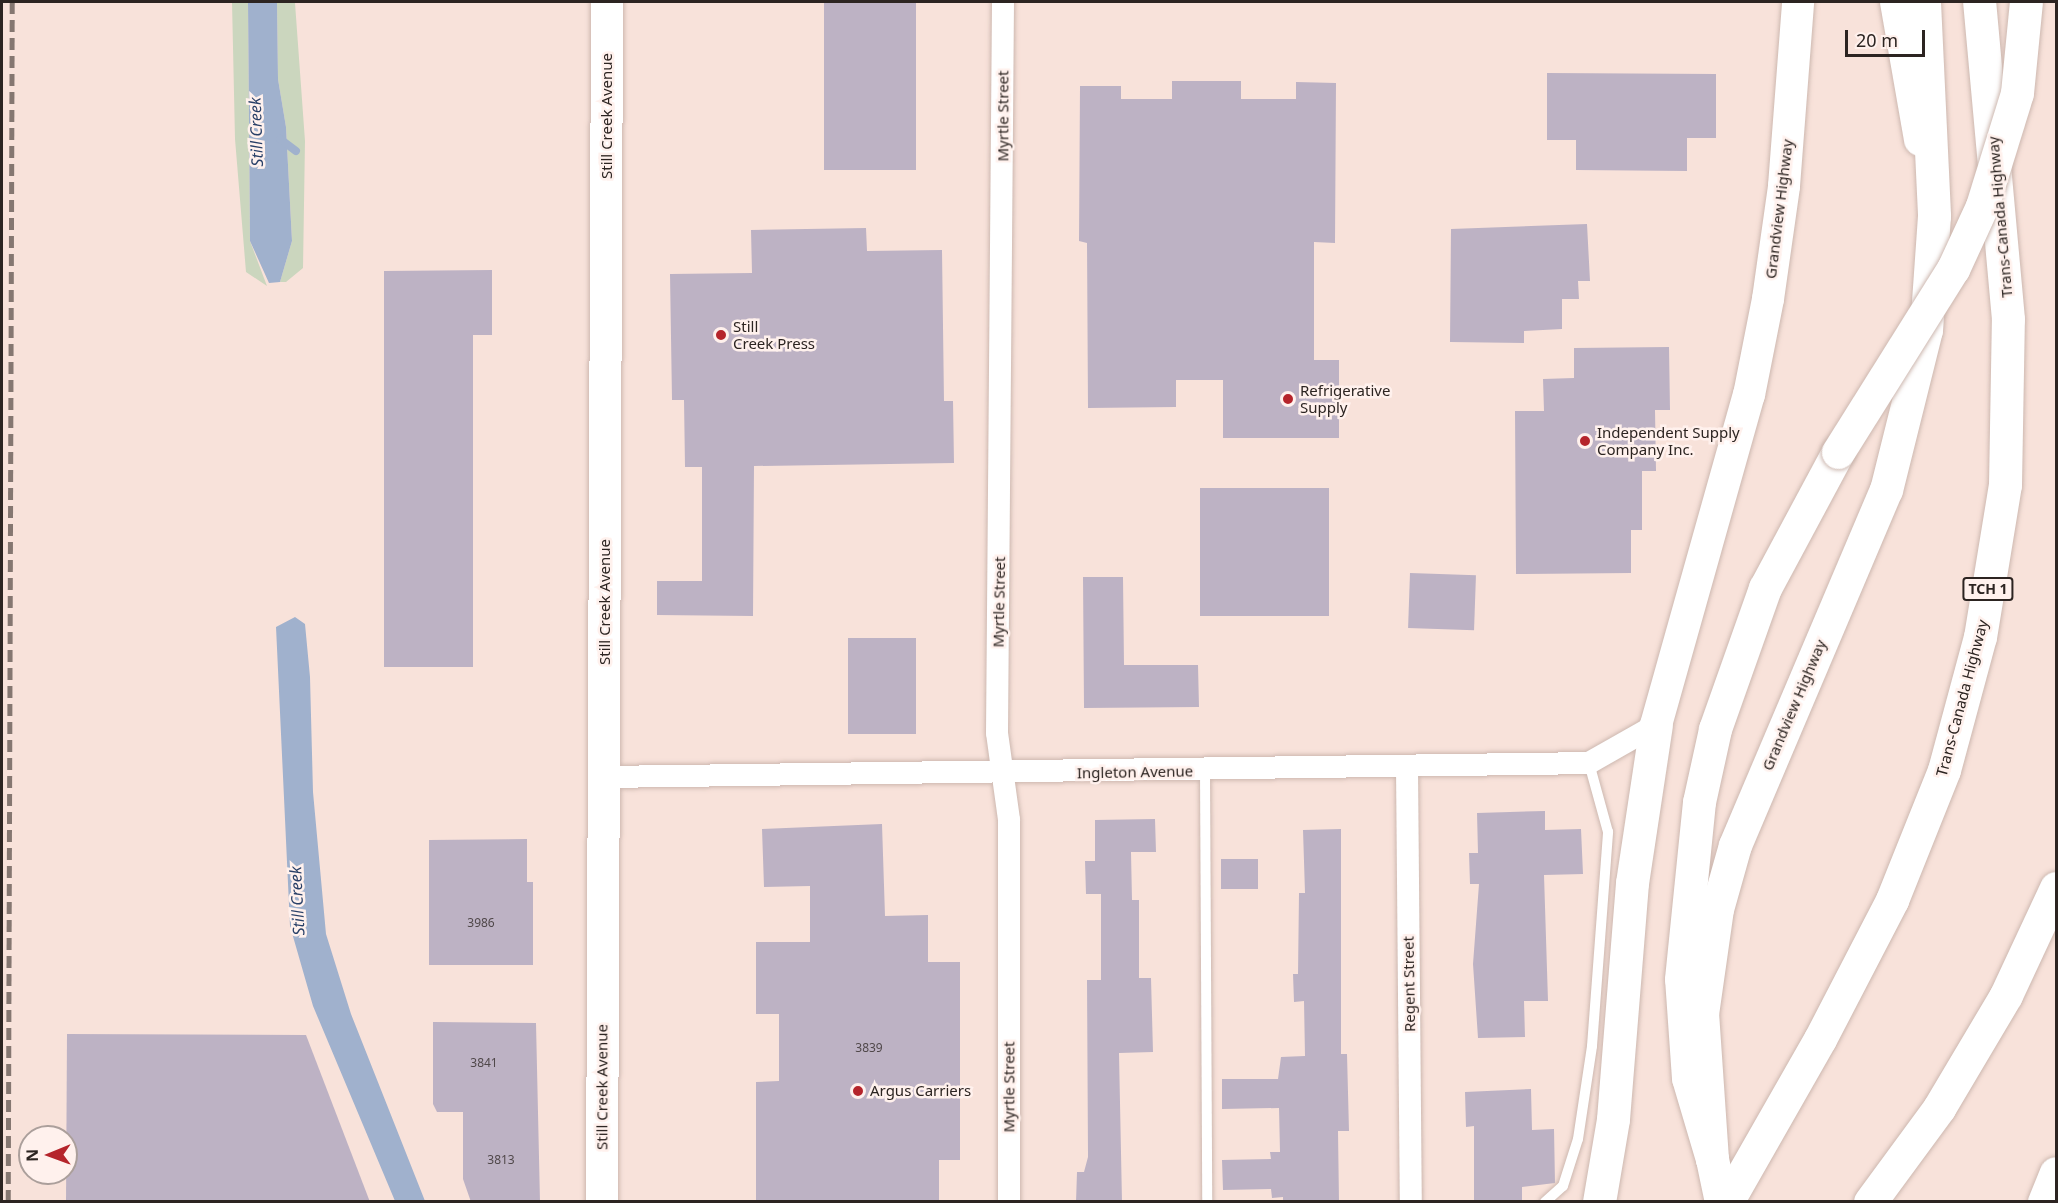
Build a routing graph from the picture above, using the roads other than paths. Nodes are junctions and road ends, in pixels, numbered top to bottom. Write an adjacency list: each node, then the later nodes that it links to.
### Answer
1 (607, 2): 14 (street, Still Creek Avenue)
2 (1003, 2): 12 (street, Myrtle Street)
3 (1798, 2): 9 (street, Grandview Highway)
4 (1896, 2): 8 (street)
5 (1924, 2): 8 (main road, Grandview Highway)
6 (1979, 2): 25 (main road, Trans-Canada Highway / TCH 1)
7 (2026, 2): 16 (main road, bridge)
8 (1934, 216): 16 (main road, Grandview Highway)
9 (1656, 726): 10 (street, Ingleton Avenue); 23 (main road)
10 (1589, 763): 11 (street, Ingleton Avenue); 22 (lane)
11 (1407, 766): 13 (street, Ingleton Avenue); 21 (street, Regent Street)
12 (1003, 771): 13 (street, Ingleton Avenue); 14 (street, Ingleton Avenue); 19 (street, Myrtle Street)
13 (1205, 771): 20 (lane)
14 (604, 777): 18 (street, Still Creek Avenue)
15 (2056, 888): 26 (main road)
16 (1696, 1070): 24 (main road)
17 (2056, 1173): 27 (main road)
18 (602, 1202)
19 (1009, 1202)
20 (1207, 1202)
21 (1411, 1202)
22 (1545, 1202)
23 (1599, 1202)
24 (1721, 1202)
25 (1727, 1202)
26 (1870, 1202)
27 (2044, 1202)

